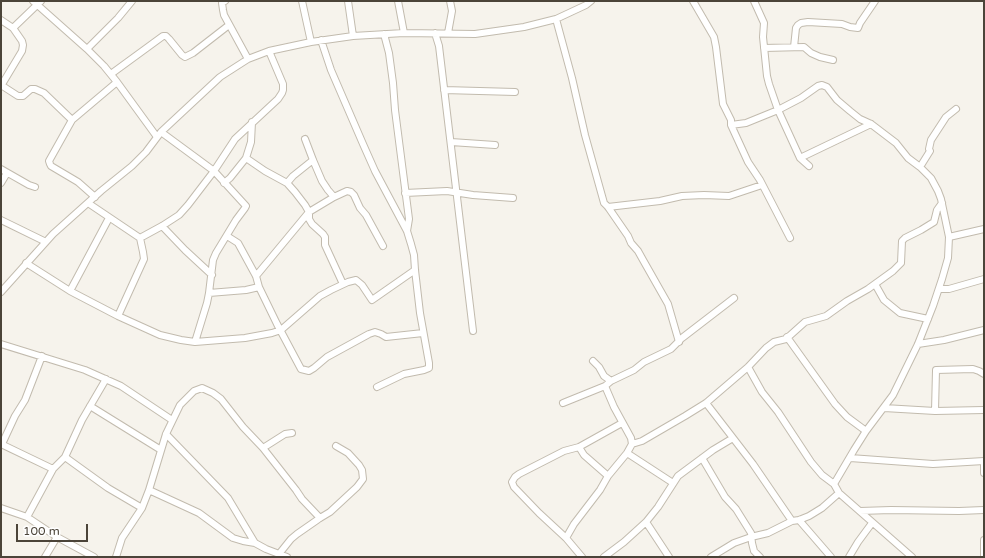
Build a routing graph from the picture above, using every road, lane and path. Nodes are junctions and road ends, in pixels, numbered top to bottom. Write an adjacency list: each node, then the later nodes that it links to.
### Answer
1 (132, 1): 25 (street)
2 (226, 1): 14 (street)
3 (302, 1): 22 (street)
4 (348, 1): 20 (street)
5 (398, 1): 16 (street)
6 (450, 1): 18 (street)
7 (591, 1): 12 (street)
8 (693, 1): 39 (street)
9 (754, 1): 23 (street)
10 (875, 1): 24 (street)
11 (37, 2): 15 (street); 25 (street)
12 (556, 19): 18 (street); 64 (street)
13 (1, 20): 15 (street)
14 (229, 24): 27 (street); 29 (street)
15 (13, 28): 31 (street)
16 (404, 33): 17 (street); 19 (street)
17 (435, 33): 18 (street); 32 (street)
18 (448, 33)
19 (384, 34): 20 (street); 58 (street)
20 (353, 36): 21 (street)
21 (321, 40): 22 (street); 70 (street)
22 (310, 42): 26 (street)
23 (764, 48): 24 (street); 35 (street)
24 (794, 48): 28 (street)
25 (87, 49): 29 (street)
26 (269, 51): 27 (street); 37 (street)
27 (248, 59): 40 (street)
28 (833, 60)
29 (111, 74): 30 (street)
30 (117, 82): 36 (street); 40 (street)
31 (1, 85): 36 (street)
32 (444, 90): 33 (street); 42 (street)
33 (515, 92)
34 (956, 109): 48 (street)
35 (778, 110): 38 (street); 39 (street); 45 (street)
36 (72, 120): 59 (street)
37 (252, 122): 44 (street); 50 (street)
38 (870, 124): 45 (street); 48 (street)
39 (731, 125): 56 (street)
40 (160, 134): 50 (street); 59 (street)
41 (305, 139): 46 (street)
42 (451, 142): 43 (street); 57 (street)
43 (495, 145)
44 (246, 158): 52 (street); 54 (street)
45 (800, 158): 47 (street)
46 (313, 160): 54 (street); 60 (street)
47 (809, 166)
48 (920, 167): 63 (street)
49 (1, 169): 51 (street)
50 (214, 171): 52 (street); 68 (street)
51 (7, 173): 53 (street); 55 (street)
52 (224, 182): 71 (street)
53 (1, 183)
54 (287, 183): 65 (street)
55 (35, 186)
56 (762, 186): 64 (street); 74 (street)
57 (457, 192): 58 (street); 61 (street); 94 (street)
58 (405, 193): 70 (street)
59 (95, 197): 62 (street)
60 (334, 197): 65 (street); 76 (street)
61 (513, 198)
62 (88, 203): 66 (street); 75 (street)
63 (942, 203): 72 (street); 83 (street)
64 (608, 207): 98 (street)
65 (308, 212): 80 (street); 82 (street)
66 (109, 218): 73 (street); 86 (street)
67 (1, 220): 75 (street)
68 (162, 226): 73 (street); 79 (street)
69 (984, 229): 72 (street)
70 (407, 232): 78 (street)
71 (227, 236): 79 (street); 80 (street)
72 (949, 237): 85 (street)
73 (140, 238): 90 (street)
74 (790, 238)
75 (46, 242): 77 (street)
76 (383, 246)
77 (26, 263): 86 (street); 87 (street)
78 (415, 270): 82 (street); 95 (street)
79 (212, 275): 88 (street)
80 (256, 276): 84 (street)
81 (984, 279): 85 (street)
82 (343, 284): 92 (street)
83 (875, 284): 91 (street); 96 (street)
84 (259, 287): 88 (street); 92 (street)
85 (939, 289): 91 (street)
86 (70, 291): 90 (street)
87 (1, 292)
88 (209, 293): 97 (street)
89 (734, 298): 98 (street)
90 (118, 316): 97 (street)
91 (928, 319): 100 (street)
92 (281, 330): 95 (street); 97 (street)
93 (984, 330): 100 (street)
94 (473, 331)
95 (423, 333): 108 (street)
96 (787, 337): 103 (street); 117 (street)
97 (195, 342)
98 (679, 342): 106 (street)
99 (1, 344): 101 (street)
100 (918, 344): 112 (street)
101 (42, 356): 105 (street); 121 (street)
102 (593, 361): 106 (street)
103 (748, 367): 110 (street); 137 (street)
104 (984, 374): 114 (street)
105 (106, 379): 111 (street); 115 (street)
106 (611, 381): 107 (street)
107 (605, 386): 109 (street); 116 (street)
108 (377, 387)
109 (563, 403)
110 (706, 403): 120 (street); 122 (street)
111 (90, 406): 126 (street); 128 (street)
112 (884, 408): 114 (street); 117 (street)
113 (984, 410): 114 (street)
114 (935, 411)
115 (172, 420): 119 (street); 125 (street)
116 (622, 423): 122 (street); 124 (street)
117 (866, 431): 130 (street)
118 (292, 433): 125 (street)
119 (166, 434): 126 (street); 154 (street)
120 (733, 438): 129 (street); 147 (street)
121 (2, 444): 133 (street)
122 (632, 444): 127 (street)
123 (336, 446): 145 (street)
124 (579, 447): 135 (street); 152 (street)
125 (263, 448): 145 (street)
126 (161, 450): 138 (street)
127 (627, 453): 135 (street); 136 (street)
128 (66, 457): 133 (street); 141 (street)
129 (702, 458): 136 (street); 151 (street)
130 (850, 458): 131 (street); 137 (street)
131 (984, 461)
132 (984, 465): 134 (street)
133 (54, 469): 144 (street)
134 (984, 473)
135 (608, 476): 152 (street)
136 (673, 483): 148 (street)
137 (834, 484): 139 (street)
138 (149, 490): 141 (street); 154 (street)
139 (839, 493): 143 (street); 146 (street)
140 (1, 508): 144 (street)
141 (142, 508): 159 (street)
142 (984, 510): 143 (street)
143 (860, 511): 149 (street)
144 (27, 517): 150 (street)
145 (320, 518): 155 (street)
146 (799, 520): 147 (street); 166 (street)
147 (792, 521): 151 (street)
148 (646, 522): 162 (street); 163 (street)
149 (872, 523): 156 (street); 167 (street)
150 (57, 537): 157 (street); 158 (street)
151 (751, 537): 164 (street); 165 (street)
152 (566, 538): 161 (street)
153 (984, 540): 168 (street)
154 (255, 543): 155 (street)
155 (279, 554): 160 (street)
156 (851, 556)
157 (45, 557)
158 (94, 557)
159 (116, 557)
160 (287, 557)
161 (582, 557)
162 (604, 557)
163 (669, 557)
164 (711, 557)
165 (760, 557)
166 (831, 557)
167 (912, 557)
168 (984, 557)

